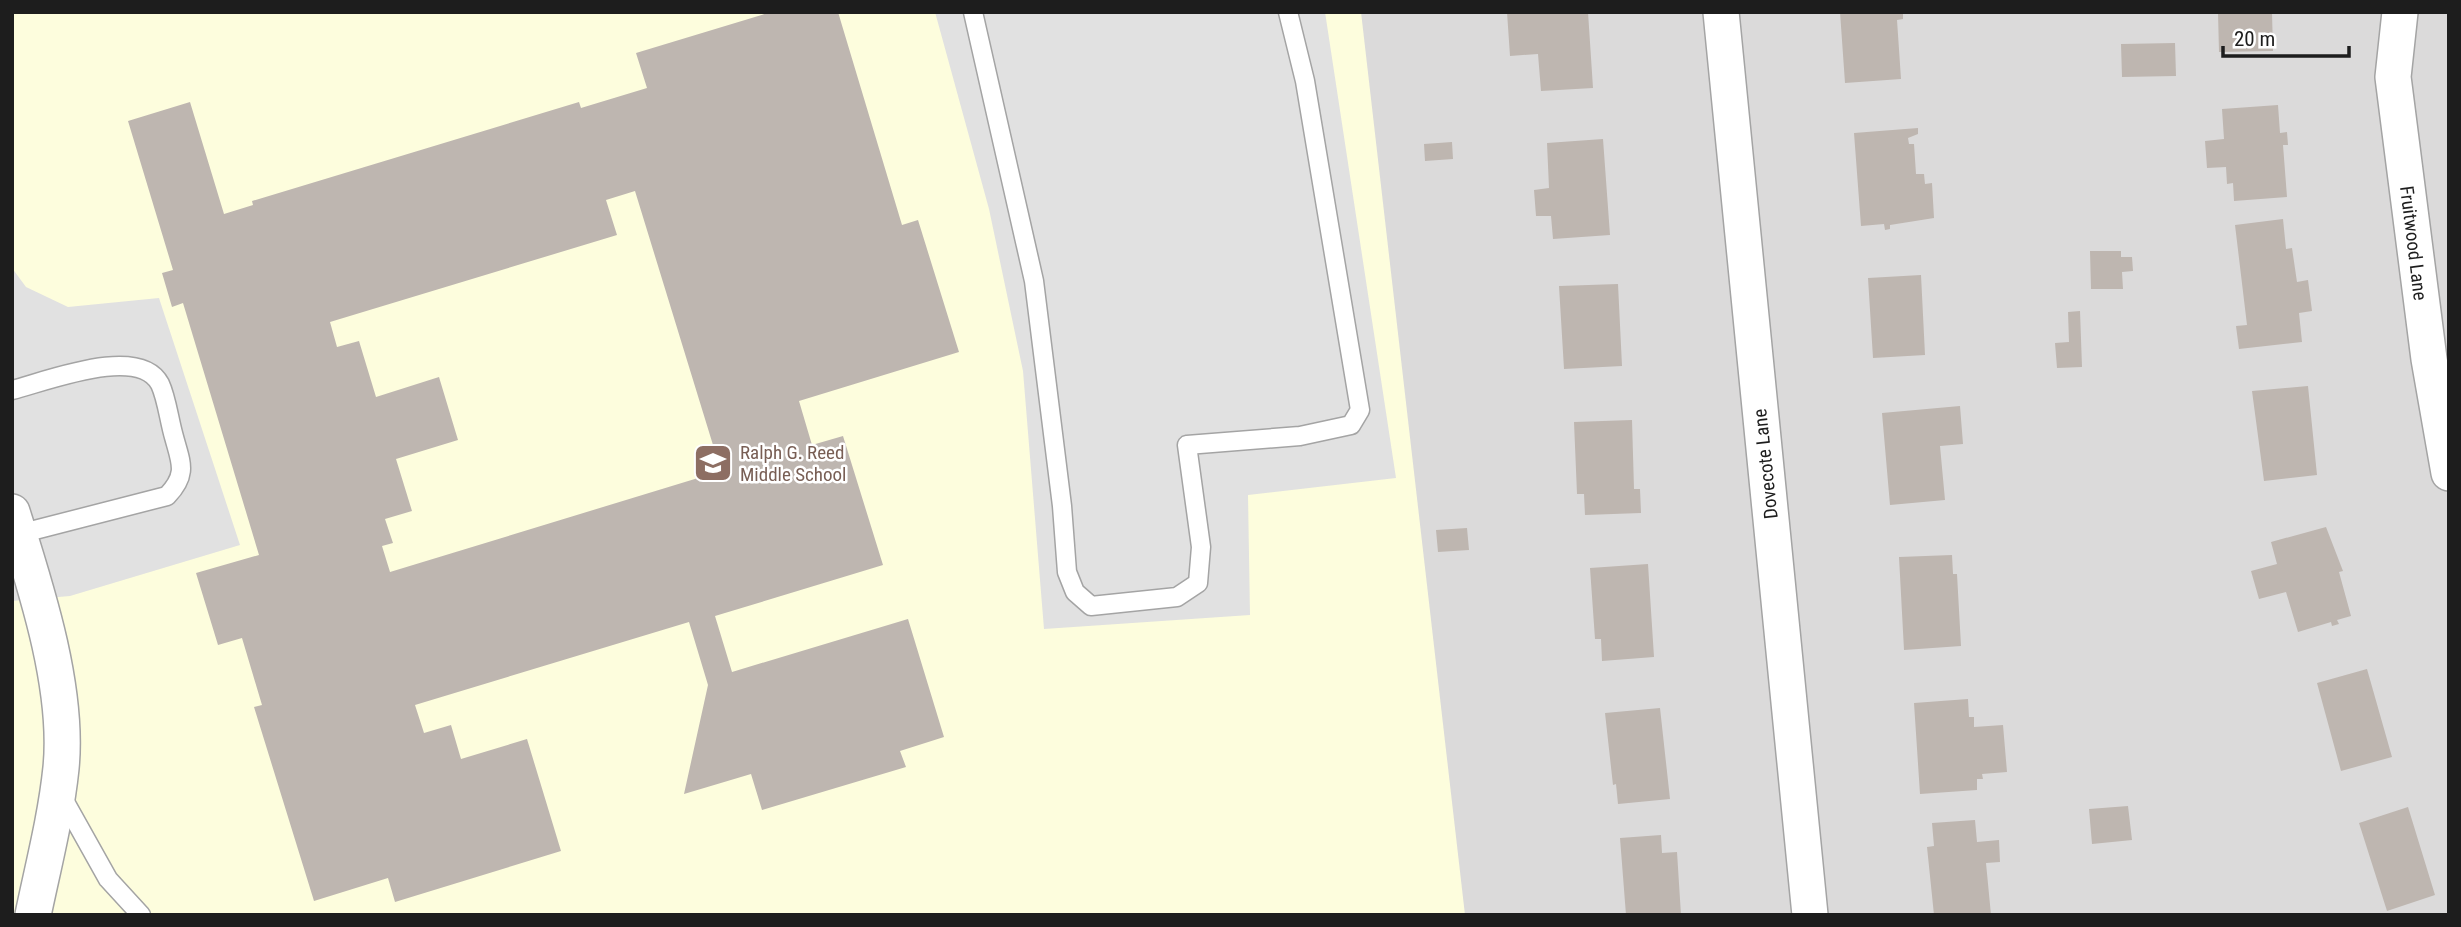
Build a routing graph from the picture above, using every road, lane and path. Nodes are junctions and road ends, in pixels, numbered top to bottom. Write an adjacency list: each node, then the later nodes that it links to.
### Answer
1 (973, 12): 2 (lane)
2 (1288, 12)
3 (1721, 12): 11 (street, Dovecote Lane)
4 (2400, 12): 6 (street, Fruitwood Lane)
5 (12, 390): 7 (lane)
6 (2449, 473)
7 (16, 523): 8 (street)
8 (57, 789): 9 (street); 10 (lane)
9 (33, 915)
10 (141, 915)
11 (1810, 915)

